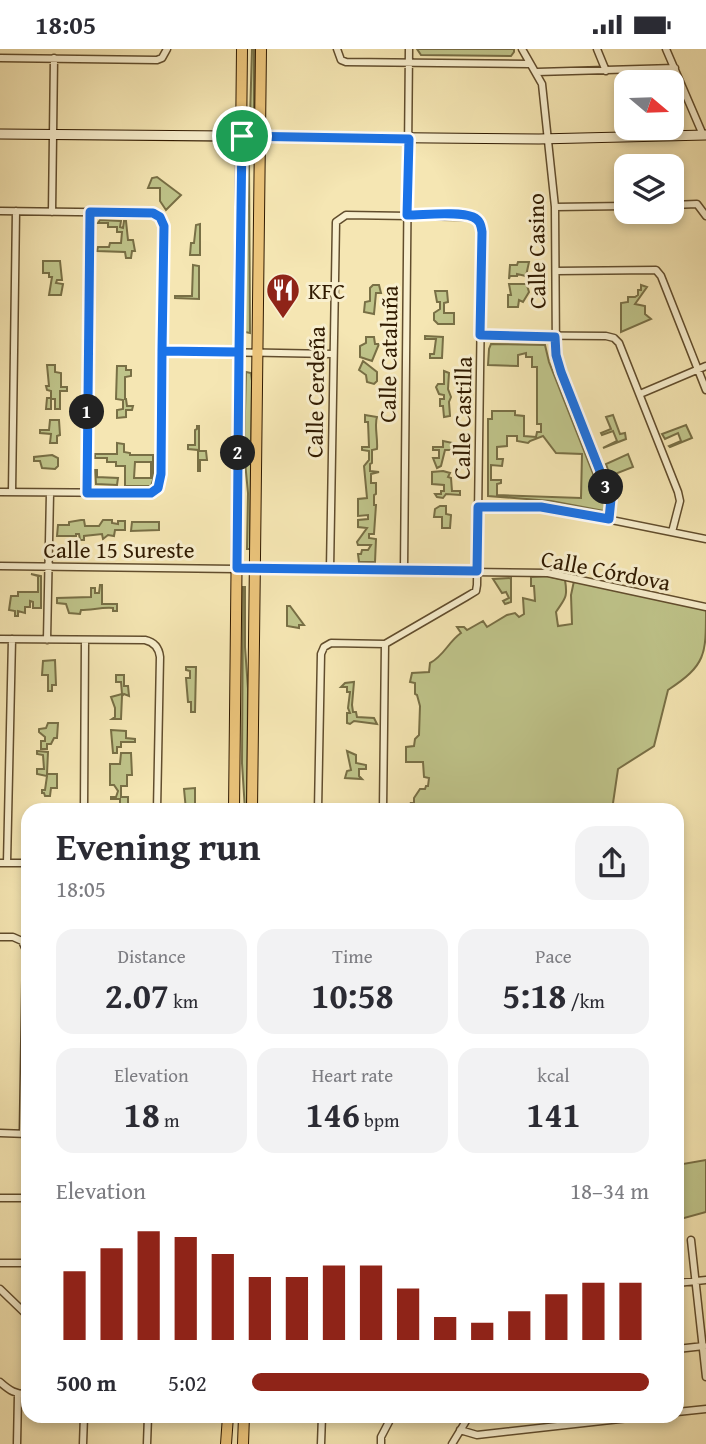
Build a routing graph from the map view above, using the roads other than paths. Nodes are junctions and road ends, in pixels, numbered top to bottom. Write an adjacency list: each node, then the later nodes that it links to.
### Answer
1 (17, 49): 12 (street)
2 (91, 49): 14 (street)
3 (242, 49): 23 (main road)
4 (261, 49): 24 (main road)
5 (410, 49): 15 (street, Calle Cataluña)
6 (522, 49): 16 (street)
7 (597, 49): 18 (street)
8 (666, 49): 17 (street)
9 (337, 51): 15 (street)
10 (166, 52): 14 (street)
11 (0, 58): 12 (street)
12 (17, 58): 13 (street)
13 (54, 58): 14 (street); 21 (street)
14 (91, 59)
15 (409, 62): 16 (street); 25 (street, Calle Cataluña)
16 (529, 64): 19 (street)
17 (675, 68): 18 (street); 22 (street)
18 (606, 71): 19 (street)
19 (537, 72): 26 (street, Calle Casino)
20 (0, 134): 21 (main road)
21 (53, 135): 23 (main road); 32 (street)
22 (704, 135): 26 (main road)
23 (242, 136): 24 (main road); 40 (main road)
24 (259, 137): 25 (main road); 41 (main road)
25 (409, 139): 26 (main road); 34 (street, Calle Cataluña)
26 (548, 139): 29 (street, Calle Casino)
27 (684, 205): 35 (street)
28 (614, 206): 29 (street)
29 (555, 207): 36 (street, Calle Casino)
30 (0, 211): 31 (street)
31 (16, 211): 32 (street); 48 (street)
32 (52, 212): 33 (street)
33 (90, 212): 39 (street); 50 (street)
34 (407, 215): 37 (street, Calle Castilla); 42 (street, Calle Cerdeña); 60 (street, Calle Cataluña)
35 (706, 216)
36 (556, 271): 38 (street, Calle Casino); 44 (street)
37 (480, 335): 38 (street); 51 (street, Calle Castilla)
38 (555, 337): 46 (street); 52 (street, Calle Casino)
39 (162, 351): 40 (street); 50 (street)
40 (239, 352): 41 (street); 57 (main road)
41 (258, 352): 42 (street); 58 (main road)
42 (332, 354): 59 (street, Calle Cerdeña)
43 (706, 366): 44 (street)
44 (698, 369): 45 (street); 46 (street)
45 (706, 390)
46 (640, 394): 53 (street)
47 (0, 492): 48 (street)
48 (12, 492): 49 (street)
49 (50, 493): 50 (street); 56 (street)
50 (87, 493)
51 (478, 507): 52 (street); 61 (street, Calle Castilla)
52 (609, 519): 53 (street)
53 (672, 532): 54 (street)
54 (706, 539)
55 (0, 566): 56 (street, Calle 15 Sureste)
56 (48, 566): 57 (street, Calle 15 Sureste); 65 (street)
57 (237, 568): 58 (street, Calle 15 Sureste); 70 (main road)
58 (255, 568): 59 (street, Calle 15 Sureste); 71 (main road)
59 (330, 570): 60 (street, Calle Córdova)
60 (404, 570): 61 (street, Calle Córdova)
61 (477, 571): 62 (street, Calle Córdova); 67 (street)
62 (706, 607)
63 (0, 639): 64 (street)
64 (12, 639): 65 (street); 74 (street)
65 (47, 640): 66 (street)
66 (85, 641): 68 (street); 69 (street)
67 (385, 644): 72 (street); 73 (street)
68 (83, 803)
69 (158, 803)
70 (234, 803)
71 (252, 803)
72 (318, 803)
73 (383, 803)
74 (4, 863)
75 (0, 937): 76 (street)
76 (21, 941)
77 (0, 1133): 78 (street)
78 (21, 1133)
79 (0, 1198): 80 (street)
80 (21, 1198)
81 (691, 1240): 85 (street)
82 (0, 1263): 83 (street)
83 (21, 1263)
84 (706, 1280): 85 (street)
85 (696, 1281): 86 (street); 89 (street)
86 (684, 1282)
87 (0, 1289): 88 (street)
88 (21, 1308)
89 (704, 1346): 90 (street); 91 (street)
90 (684, 1348)
91 (706, 1377)
92 (0, 1382): 93 (street)
93 (18, 1395): 94 (street); 106 (street)
94 (21, 1395)
95 (706, 1409): 96 (street)
96 (684, 1411)
97 (84, 1423): 107 (street)
98 (148, 1423): 108 (street)
99 (228, 1423): 109 (main road)
100 (244, 1423): 110 (main road)
101 (322, 1423): 111 (street)
102 (388, 1423): 112 (street)
103 (464, 1423): 105 (street)
104 (584, 1423): 105 (street)
105 (460, 1430): 113 (street)
106 (17, 1444)
107 (83, 1444)
108 (147, 1444)
109 (226, 1444)
110 (243, 1444)
111 (321, 1444)
112 (381, 1444)
113 (452, 1444)

